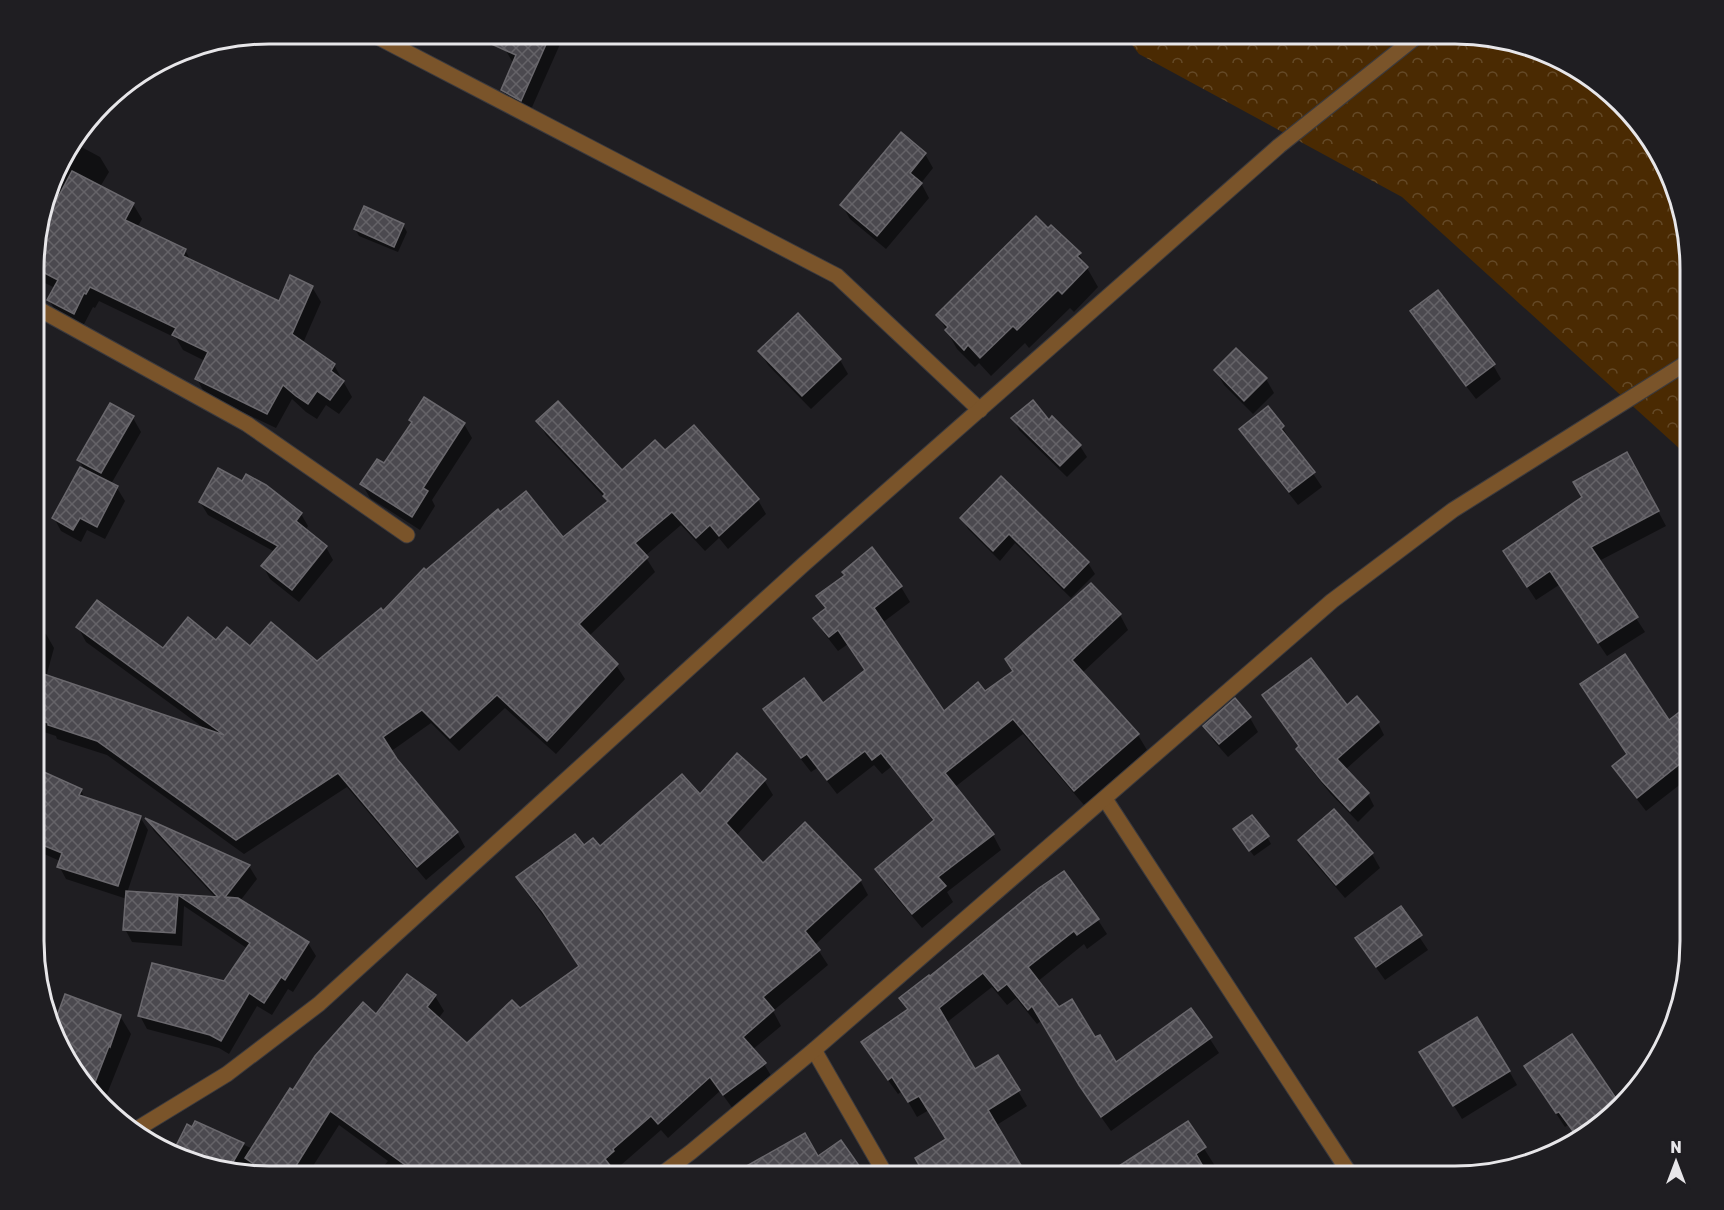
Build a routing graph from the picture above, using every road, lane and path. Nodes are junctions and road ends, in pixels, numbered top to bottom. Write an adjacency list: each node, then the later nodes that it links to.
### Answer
1 (391, 44): 5 (street)
2 (1407, 44): 5 (street)
3 (44, 312): 6 (street)
4 (1680, 366): 7 (street)
5 (980, 410): 9 (street)
6 (407, 535)
7 (1105, 799): 8 (street); 12 (street)
8 (814, 1050): 10 (street); 11 (street)
9 (140, 1127)
10 (673, 1166)
11 (881, 1166)
12 (1345, 1166)

